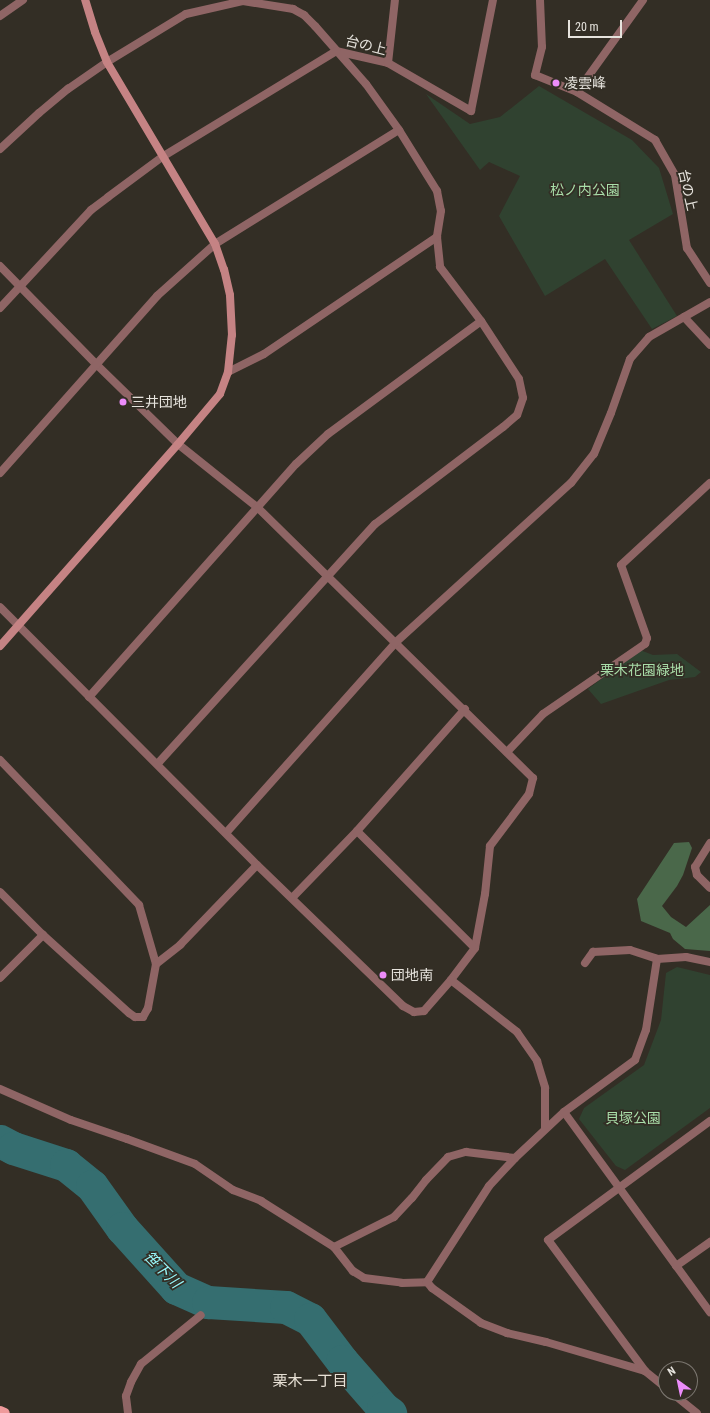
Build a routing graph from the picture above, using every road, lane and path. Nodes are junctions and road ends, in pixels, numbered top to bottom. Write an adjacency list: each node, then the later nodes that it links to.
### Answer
1 (23, 0): 7 (street)
2 (85, 0): 9 (street)
3 (395, 0): 10 (street)
4 (493, 0): 10 (street, 台の上)
5 (540, 0): 11 (street, 台の上)
6 (643, 0): 11 (street)
7 (0, 16)
8 (336, 51): 9 (street, 台の上); 10 (street, 台の上); 12 (street); 14 (street)
9 (107, 62): 13 (street, 台の上); 14 (street)
10 (388, 63)
11 (577, 92): 18 (street, 台の上)
12 (399, 130): 15 (street); 16 (street)
13 (0, 149)
14 (162, 157): 16 (street); 19 (street)
15 (437, 237): 23 (street); 26 (street)
16 (215, 244): 25 (street); 26 (street)
17 (0, 266): 19 (street)
18 (710, 283)
19 (20, 286): 21 (street); 25 (street)
20 (710, 302): 22 (street)
21 (0, 308)
22 (684, 317): 24 (street); 34 (street)
23 (481, 321): 30 (street); 31 (street)
24 (710, 345)
25 (96, 364): 27 (street); 28 (street)
26 (228, 372): 27 (street)
27 (178, 444): 30 (street); 33 (street)
28 (0, 473)
29 (710, 483): 38 (street)
30 (257, 507): 31 (street); 36 (street)
31 (328, 575): 34 (street); 40 (street)
32 (0, 606): 33 (street)
33 (19, 625): 35 (street); 36 (street)
34 (395, 643): 37 (street); 42 (street)
35 (0, 646)
36 (89, 697): 40 (street)
37 (465, 709): 38 (street); 41 (street)
38 (507, 752): 49 (street)
39 (0, 760): 52 (street)
40 (158, 763): 42 (street)
41 (357, 831): 47 (street); 49 (street)
42 (226, 833): 44 (street)
43 (710, 843): 45 (street)
44 (257, 865): 47 (street); 52 (street)
45 (710, 888)
46 (0, 892): 48 (street)
47 (292, 898): 55 (street)
48 (43, 936): 52 (street); 54 (street)
49 (475, 948): 55 (street)
50 (657, 959): 51 (street); 53 (street); 57 (street)
51 (710, 962)
52 (156, 964)
53 (586, 964)
54 (0, 978)
55 (451, 980): 59 (street)
56 (0, 1090): 63 (street)
57 (564, 1112): 59 (street); 61 (street)
58 (710, 1121): 61 (street)
59 (545, 1128): 60 (street)
60 (515, 1158): 63 (street); 65 (street)
61 (619, 1188): 64 (street); 68 (street)
62 (710, 1242): 64 (street)
63 (334, 1247): 65 (street)
64 (676, 1266): 66 (street)
65 (427, 1282): 68 (street)
66 (710, 1312)
67 (201, 1315): 73 (street)
68 (645, 1371): 69 (street)
69 (658, 1382)
70 (682, 1401): 74 (street)
71 (0, 1411): 72 (main road)
72 (5, 1413)
73 (128, 1413)
74 (697, 1413)

